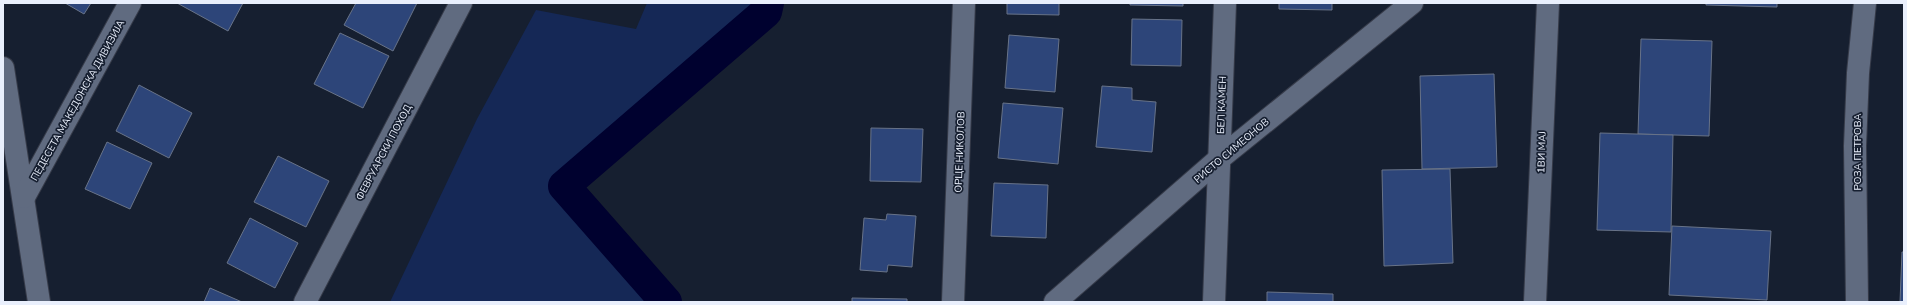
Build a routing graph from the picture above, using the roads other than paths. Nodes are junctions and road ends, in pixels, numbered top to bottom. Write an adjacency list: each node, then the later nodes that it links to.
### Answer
1 (130, 3): 10 (street, ПЕДЕСЕТА МАКЕДОНСКА ДИВИЗИЈА)
2 (461, 3): 12 (street, ФЕВРУАРСКИ ПОХОД)
3 (964, 3): 13 (street, ОРЦЕ НИКОЛОВ)
4 (1225, 3): 9 (street, БЕЛ КАМЕН)
5 (1412, 3): 9 (street, РИСТО СИМЕОНОВ)
6 (1548, 3): 16 (street, 1ВИ МАЈ)
7 (1865, 3): 17 (street, РОЗА ПЕТРОВА)
8 (3, 68): 10 (street)
9 (1219, 159): 14 (street, РИСТО СИМЕОНОВ); 15 (street, БЕЛ КАМЕН)
10 (24, 197): 11 (street)
11 (39, 302)
12 (305, 302)
13 (953, 302)
14 (1054, 302)
15 (1214, 302)
16 (1535, 302)
17 (1857, 302)

